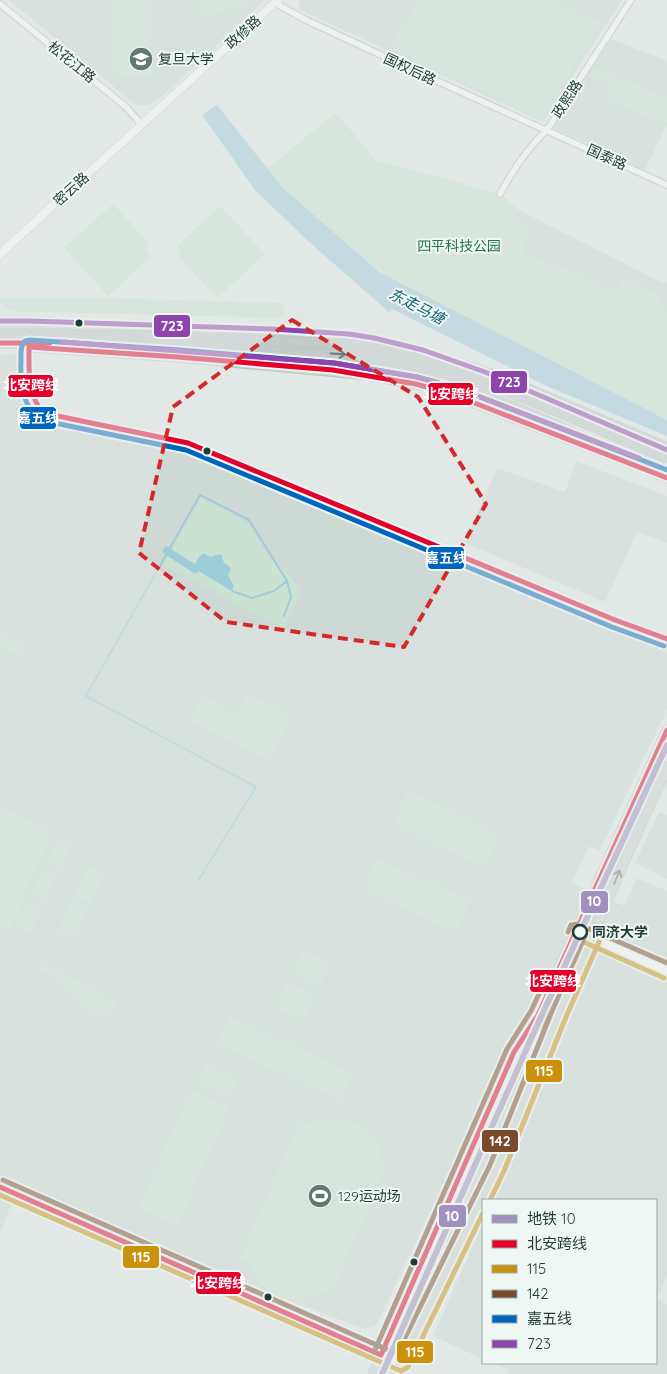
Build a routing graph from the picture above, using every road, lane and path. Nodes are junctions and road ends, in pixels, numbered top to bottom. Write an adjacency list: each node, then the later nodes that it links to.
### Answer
1 (631, 0): 5 (street, 政熙路)
2 (277, 2): 4 (street, 政修路); 5 (street, 国权后路)
3 (0, 4): 4 (street, 松花江路)
4 (142, 125): 8 (street, 密云路)
5 (547, 130): 6 (street, 国泰路); 7 (street, 政熙路)
6 (667, 185)
7 (500, 194)
8 (0, 254)
9 (0, 329): 15 (main road)
10 (0, 334): 14 (highway, bridge)
11 (97, 344): 12 (highway); 15 (highway, one-way to 15, bridge); 16 (highway, bridge)
12 (0, 345): 13 (main road)
13 (30, 347): 16 (main road); 18 (street)
14 (667, 448)
15 (667, 458)
16 (634, 464): 17 (main road)
17 (667, 478)
18 (667, 639)
19 (667, 730): 21 (main road)
20 (667, 767): 22 (main road, one-way to 20)
21 (576, 931): 22 (street); 24 (main road)
22 (592, 939): 23 (street); 26 (main road)
23 (667, 971)
24 (517, 1045): 26 (main road); 28 (main road)
25 (526, 1052): 28 (main road)
26 (539, 1055): 30 (main road)
27 (0, 1187): 29 (street)
28 (435, 1233): 29 (main road)
29 (381, 1355): 30 (street); 31 (main road)
30 (401, 1364): 32 (main road)
31 (372, 1374)
32 (396, 1374)

